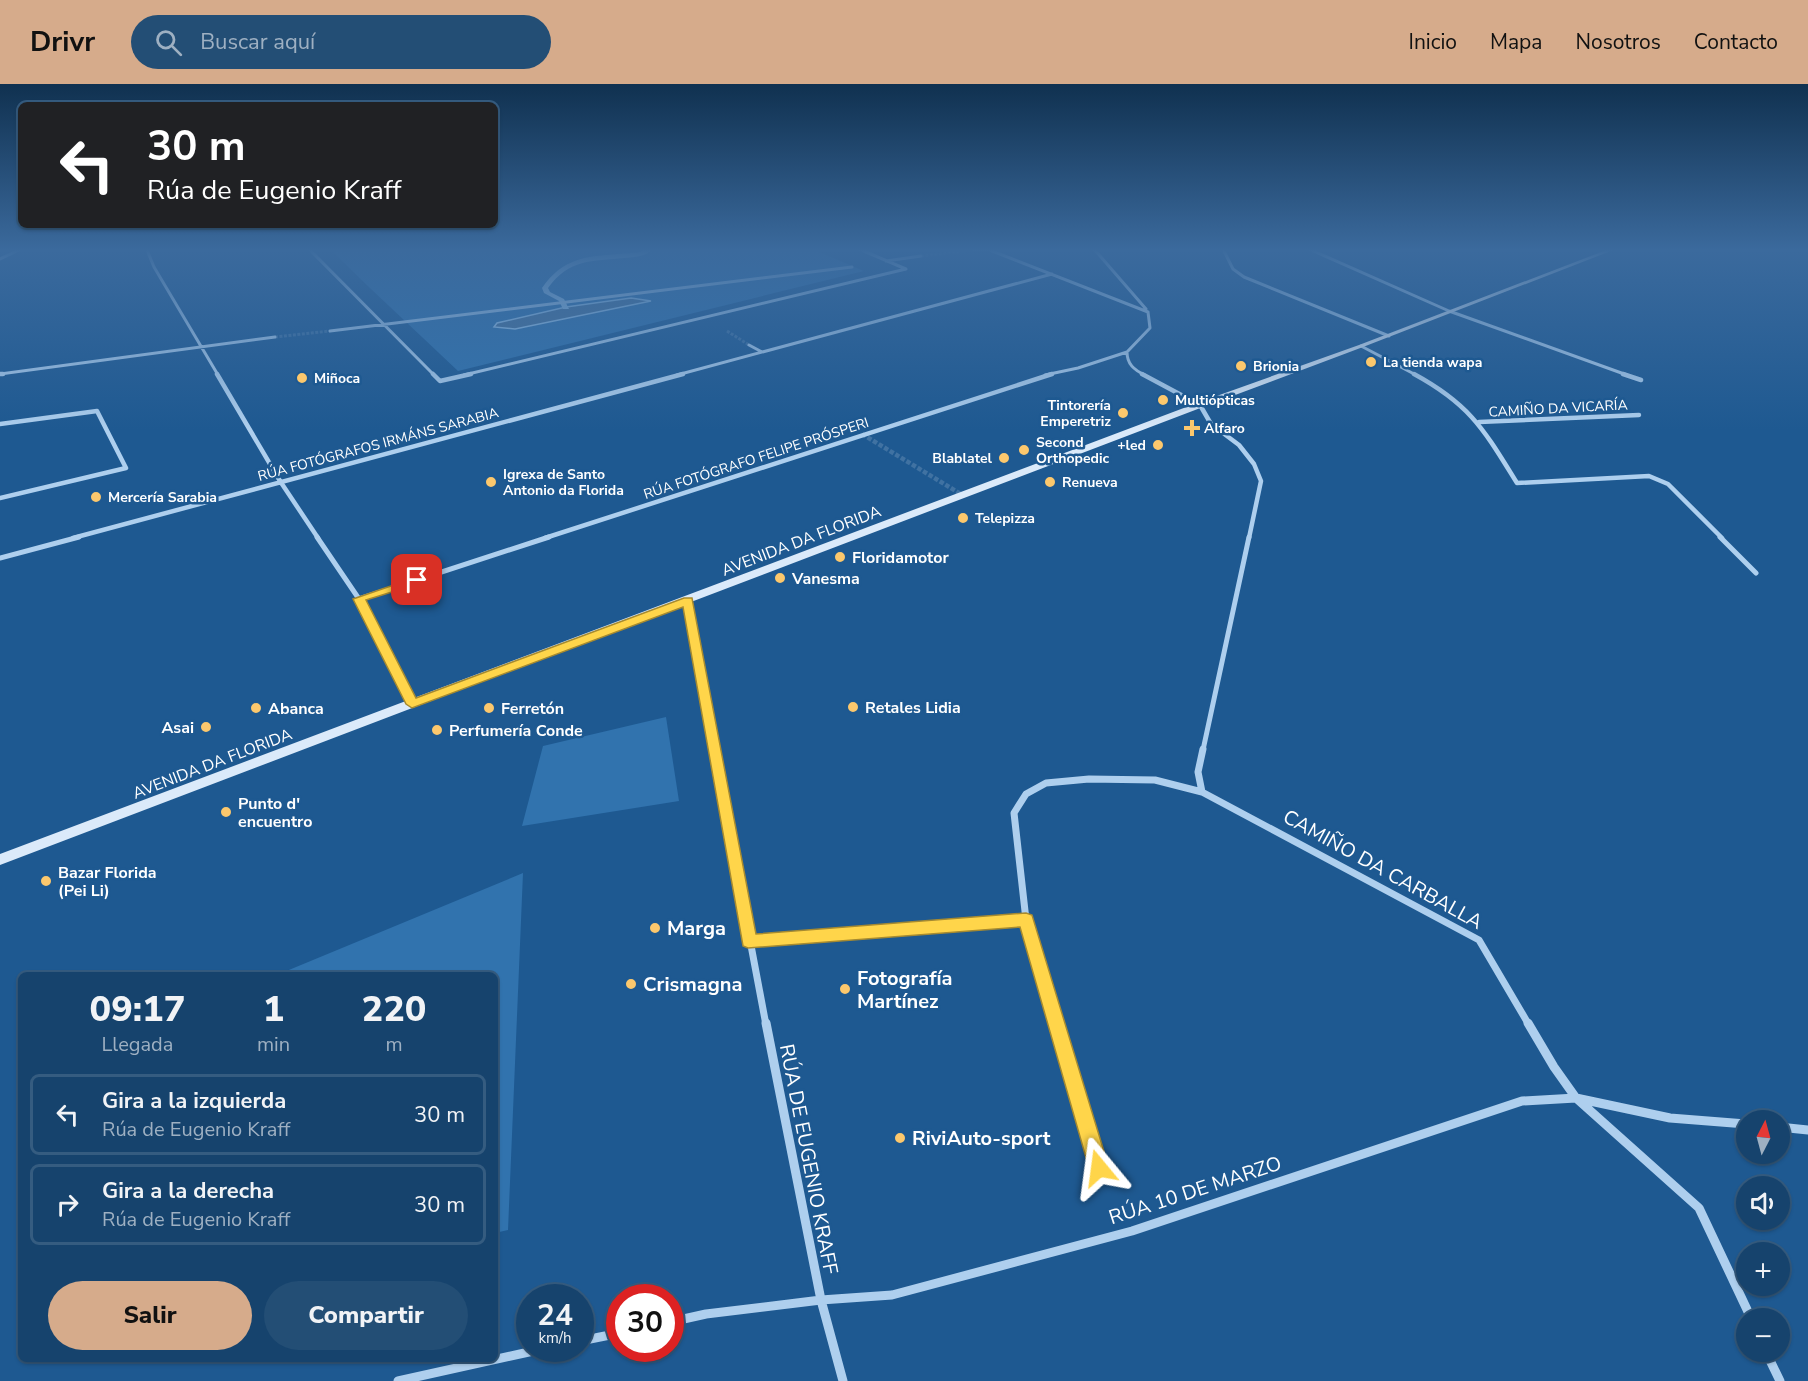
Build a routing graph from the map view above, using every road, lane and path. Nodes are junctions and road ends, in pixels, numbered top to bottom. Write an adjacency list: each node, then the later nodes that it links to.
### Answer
1 (179, 310): 19 (street)
2 (369, 310): 13 (street)
3 (500, 310): 13 (street)
4 (737, 310): 13 (street)
5 (920, 310): 20 (street, RÚA FOTÓGRAFOS IRMÁNS SARABIA)
6 (1142, 310): 12 (street)
7 (1146, 310): 12 (street)
8 (1324, 310): 15 (street)
9 (1446, 310): 11 (street)
10 (1453, 310): 11 (main road, AVENIDA DA FLORIDA)
11 (1449, 311): 15 (main road, AVENIDA DA FLORIDA); 23 (street)
12 (1148, 312): 21 (street)
13 (383, 324): 14 (street)
14 (330, 331)
15 (1389, 336): 18 (main road, AVENIDA DA FLORIDA)
16 (275, 337): 19 (street)
17 (749, 345): 20 (street)
18 (1361, 346): 24 (main road, AVENIDA DA FLORIDA); 26 (street, CAMIÑO DA VICARÍA)
19 (202, 348): 22 (street); 28 (street)
20 (762, 352): 28 (street, RÚA FOTÓGRAFOS IRMÁNS SARABIA)
21 (1127, 352): 24 (street); 32 (street, RÚA FOTÓGRAFO FELIPE PRÓSPERI)
22 (0, 374)
23 (1641, 380)
24 (1200, 405): 33 (main road, AVENIDA DA FLORIDA); 35 (street)
25 (1639, 415): 26 (street, CAMIÑO DA VICARÍA)
26 (1479, 423): 31 (street, CAMIÑO DA VICARÍA)
27 (0, 424): 29 (street)
28 (280, 481): 30 (street, RÚA FOTÓGRAFOS IRMÁNS SARABIA); 32 (street)
29 (0, 498)
30 (0, 558)
31 (1756, 573)
32 (359, 599): 34 (street)
33 (688, 601): 34 (main road, AVENIDA DA FLORIDA); 38 (street, RÚA DE EUGENIO KRAFF)
34 (412, 704): 36 (main road, AVENIDA DA FLORIDA)
35 (1202, 792): 37 (street, CAMIÑO DA CARBALLA); 39 (street, CAMIÑO DA CARBALLA)
36 (0, 860)
37 (1026, 920): 38 (street); 43 (street, CAMIÑO DA CARBALLA)
38 (748, 941): 44 (street, RÚA DE EUGENIO KRAFF)
39 (1576, 1098): 40 (street); 44 (street, RÚA 10 DE MARZO); 45 (street, CAMIÑO DA CARBALLA)
40 (1736, 1123)
41 (1790, 1128): 42 (street)
42 (1808, 1130)
43 (1099, 1168)
44 (821, 1300): 46 (street, RÚA 10 DE MARZO); 52 (street, RÚA DE EUGENIO KRAFF)
45 (1746, 1308)
46 (684, 1319)
47 (516, 1355): 48 (street)
48 (498, 1359)
49 (484, 1362): 51 (street)
50 (1771, 1362): 53 (street)
51 (398, 1381)
52 (843, 1381)
53 (1780, 1381)

